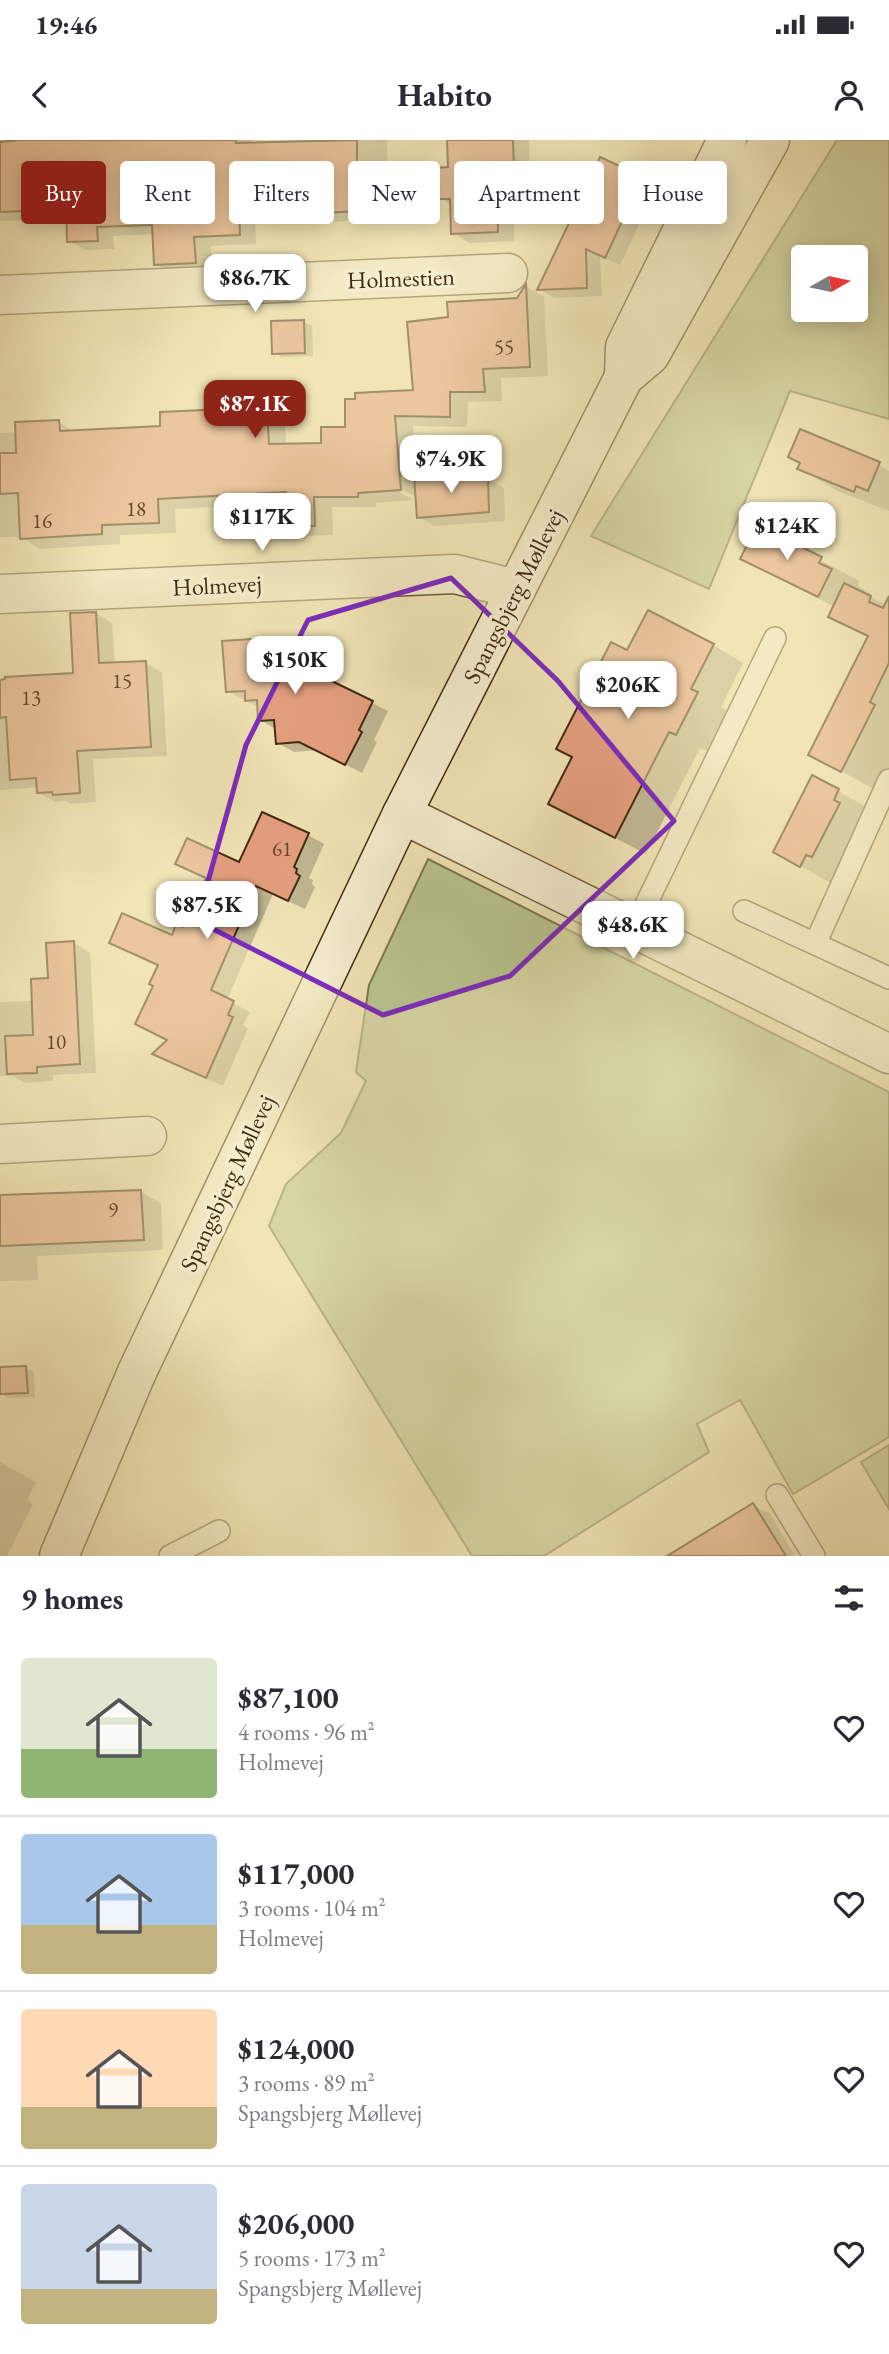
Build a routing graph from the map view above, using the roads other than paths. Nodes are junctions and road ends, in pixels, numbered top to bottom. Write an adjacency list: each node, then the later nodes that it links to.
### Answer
1 (727, 140): 5 (street, Spangsbjerg Møllevej)
2 (771, 140): 5 (street, Spangsbjerg Møllevej)
3 (508, 273): 4 (street, Holmestien)
4 (0, 295)
5 (624, 377): 6 (street, Spangsbjerg Møllevej)
6 (516, 589): 7 (street, Holmevej); 10 (street, Spangsbjerg Møllevej)
7 (0, 594)
8 (775, 638): 12 (lane)
9 (889, 780): 13 (lane)
10 (402, 814): 12 (street); 20 (street, Spangsbjerg Møllevej)
11 (744, 911): 13 (lane)
12 (634, 929): 15 (street)
13 (816, 942): 14 (lane)
14 (889, 978)
15 (889, 1054)
16 (147, 1136): 17 (street)
17 (0, 1144)
18 (777, 1494): 22 (lane)
19 (219, 1531): 21 (lane)
20 (59, 1556)
21 (170, 1556)
22 (814, 1556)

